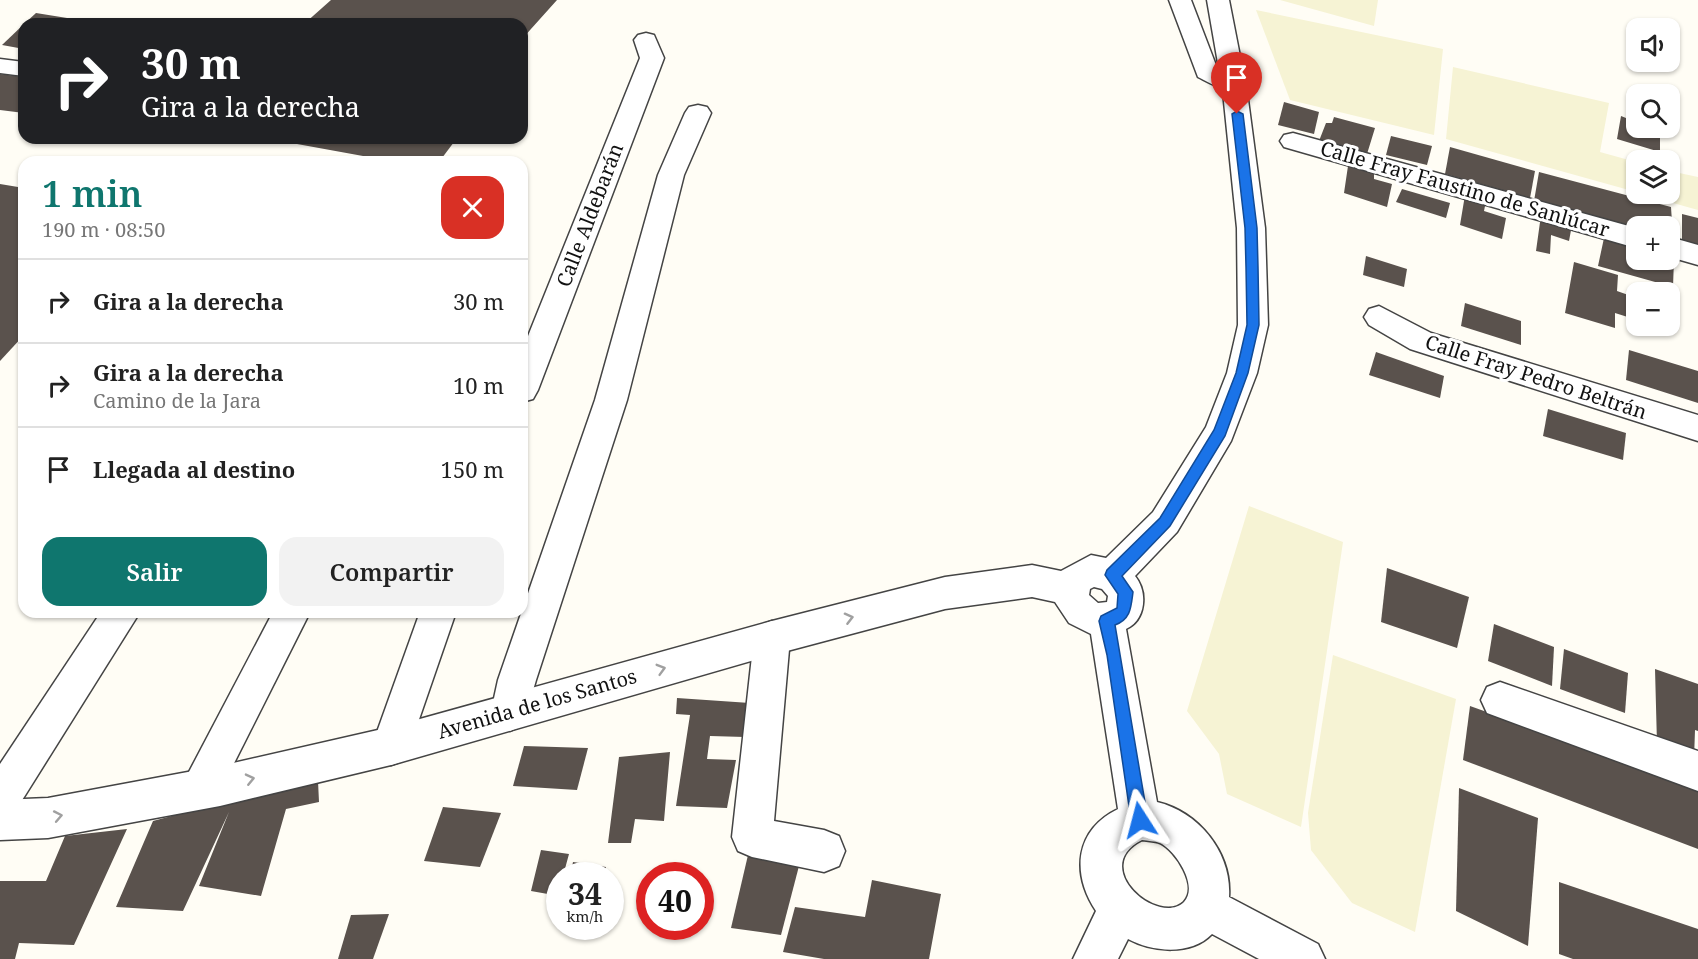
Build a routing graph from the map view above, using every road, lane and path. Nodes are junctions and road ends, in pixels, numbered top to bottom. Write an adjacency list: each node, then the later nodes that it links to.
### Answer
1 (1179, 0): 6 (street)
2 (1218, 0): 6 (street)
3 (646, 40): 13 (street, Calle Aldebarán)
4 (0, 66): 5 (street)
5 (18, 68)
6 (1233, 84): 15 (street)
7 (698, 113): 23 (street)
8 (1293, 141): 9 (street, Calle Fray Faustino de Sanlúcar)
9 (1626, 235)
10 (1680, 250): 11 (street)
11 (1698, 255)
12 (1379, 317): 14 (street, Calle Fray Pedro Beltrán)
13 (528, 375)
14 (1698, 428)
15 (1112, 575): 16 (street); 20 (street)
16 (1071, 589): 20 (street); 21 (street, Avenida de los Santos, one-way to 16)
17 (118, 618): 27 (street)
18 (289, 618): 26 (street)
19 (436, 618): 24 (street)
20 (1106, 621): 29 (street)
21 (772, 638): 23 (street, Avenida de los Santos, one-way to 21); 30 (street)
22 (1500, 700): 25 (street)
23 (510, 712): 24 (street, Avenida de los Santos)
24 (391, 746): 26 (street, Avenida de los Santos, one-way to 24)
25 (1698, 771)
26 (200, 789): 28 (street, Avenida de los Santos, one-way to 26)
27 (0, 799)
28 (0, 820)
29 (1140, 820): 31 (street); 32 (street)
30 (824, 851)
31 (1205, 907): 32 (street); 34 (street)
32 (1118, 913): 33 (street)
33 (1095, 959)
34 (1303, 959)

